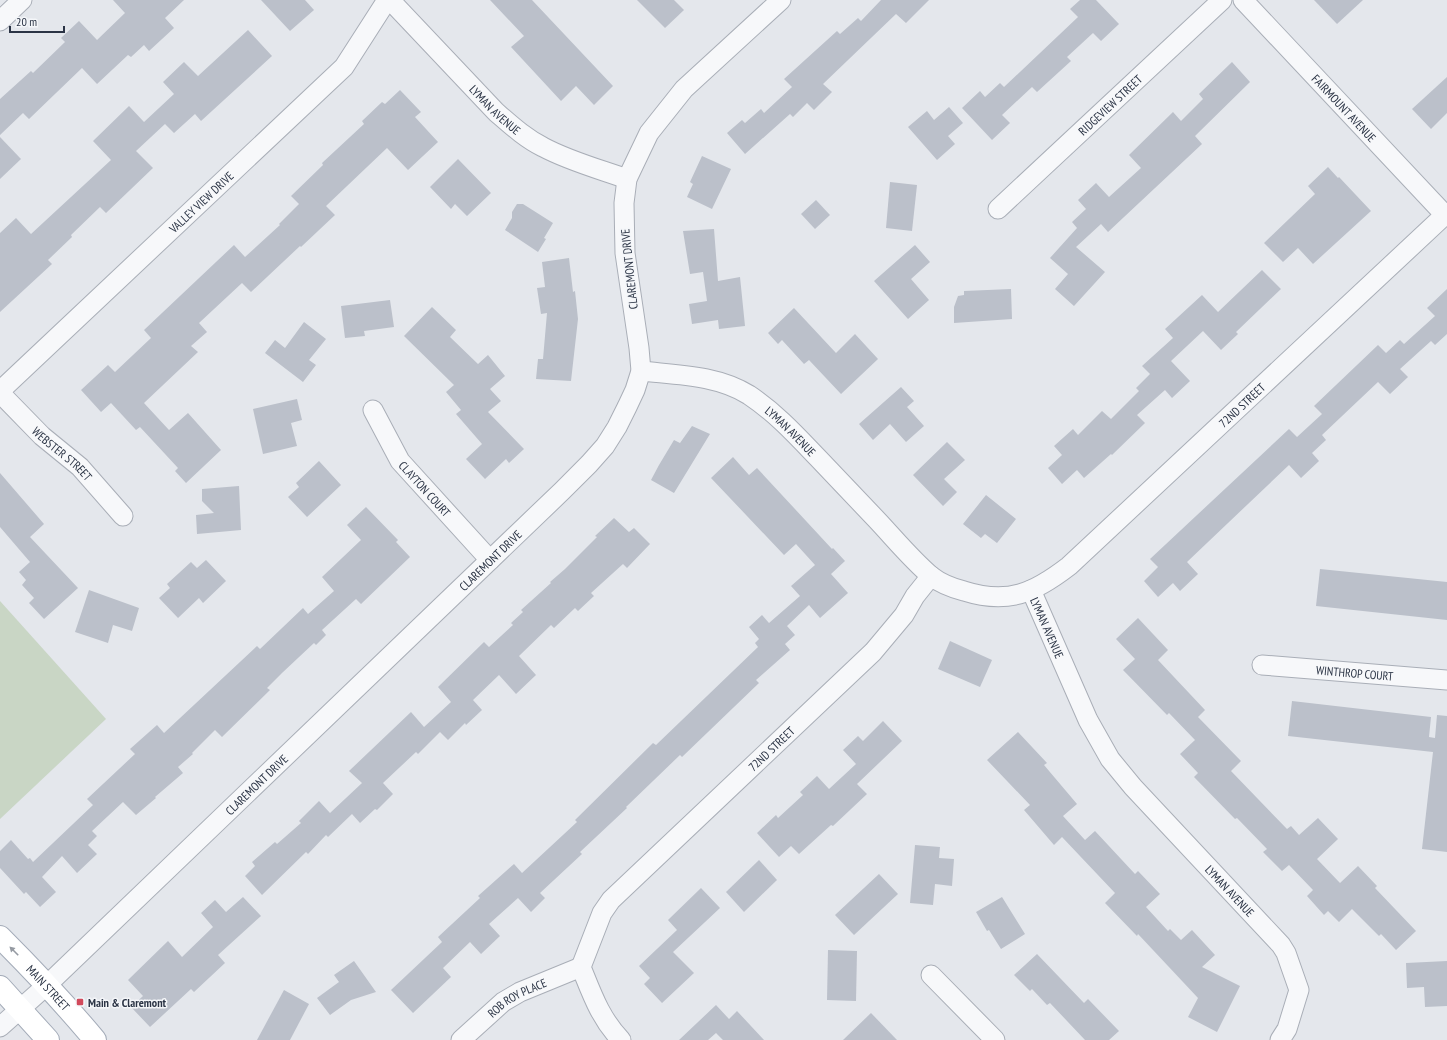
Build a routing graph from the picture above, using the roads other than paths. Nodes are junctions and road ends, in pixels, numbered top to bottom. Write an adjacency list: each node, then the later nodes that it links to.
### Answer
1 (22, 0): 7 (street)
2 (387, 0): 12 (street, VALLEY VIEW DRIVE)
3 (390, 0): 8 (street, LYMAN AVENUE)
4 (1222, 0): 9 (street, RIDGEVIEW STREET)
5 (1244, 0): 10 (street, FAIRMOUNT AVENUE)
6 (778, 1): 8 (street, CLAREMONT DRIVE)
7 (0, 21)
8 (627, 179): 11 (street, CLAREMONT DRIVE)
9 (998, 209)
10 (1446, 214): 17 (street, 72ND STREET)
11 (641, 371): 15 (street, CLAREMONT DRIVE); 16 (street, LYMAN AVENUE)
12 (0, 392): 14 (street, WEBSTER STREET)
13 (373, 410): 15 (street, CLAYTON COURT)
14 (123, 516)
15 (490, 560): 23 (street, CLAREMONT DRIVE)
16 (932, 576): 17 (street, LYMAN AVENUE); 21 (street, 72ND STREET)
17 (1031, 590): 32 (street, LYMAN AVENUE)
18 (1262, 665): 19 (street, WINTHROP COURT)
19 (1447, 680)
20 (0, 937): 23 (main road, MAIN STREET, one-way to 20)
21 (580, 967): 29 (street, ROB ROY PLACE); 30 (street)
22 (931, 975): 31 (street)
23 (47, 985): 25 (street, CLAREMONT DRIVE); 28 (main road, MAIN STREET)
24 (0, 987): 25 (main road)
25 (21, 1009): 26 (street, CLAREMONT DRIVE); 27 (main road)
26 (0, 1027)
27 (48, 1040)
28 (95, 1040)
29 (461, 1040)
30 (621, 1040)
31 (995, 1040)
32 (1280, 1040)

